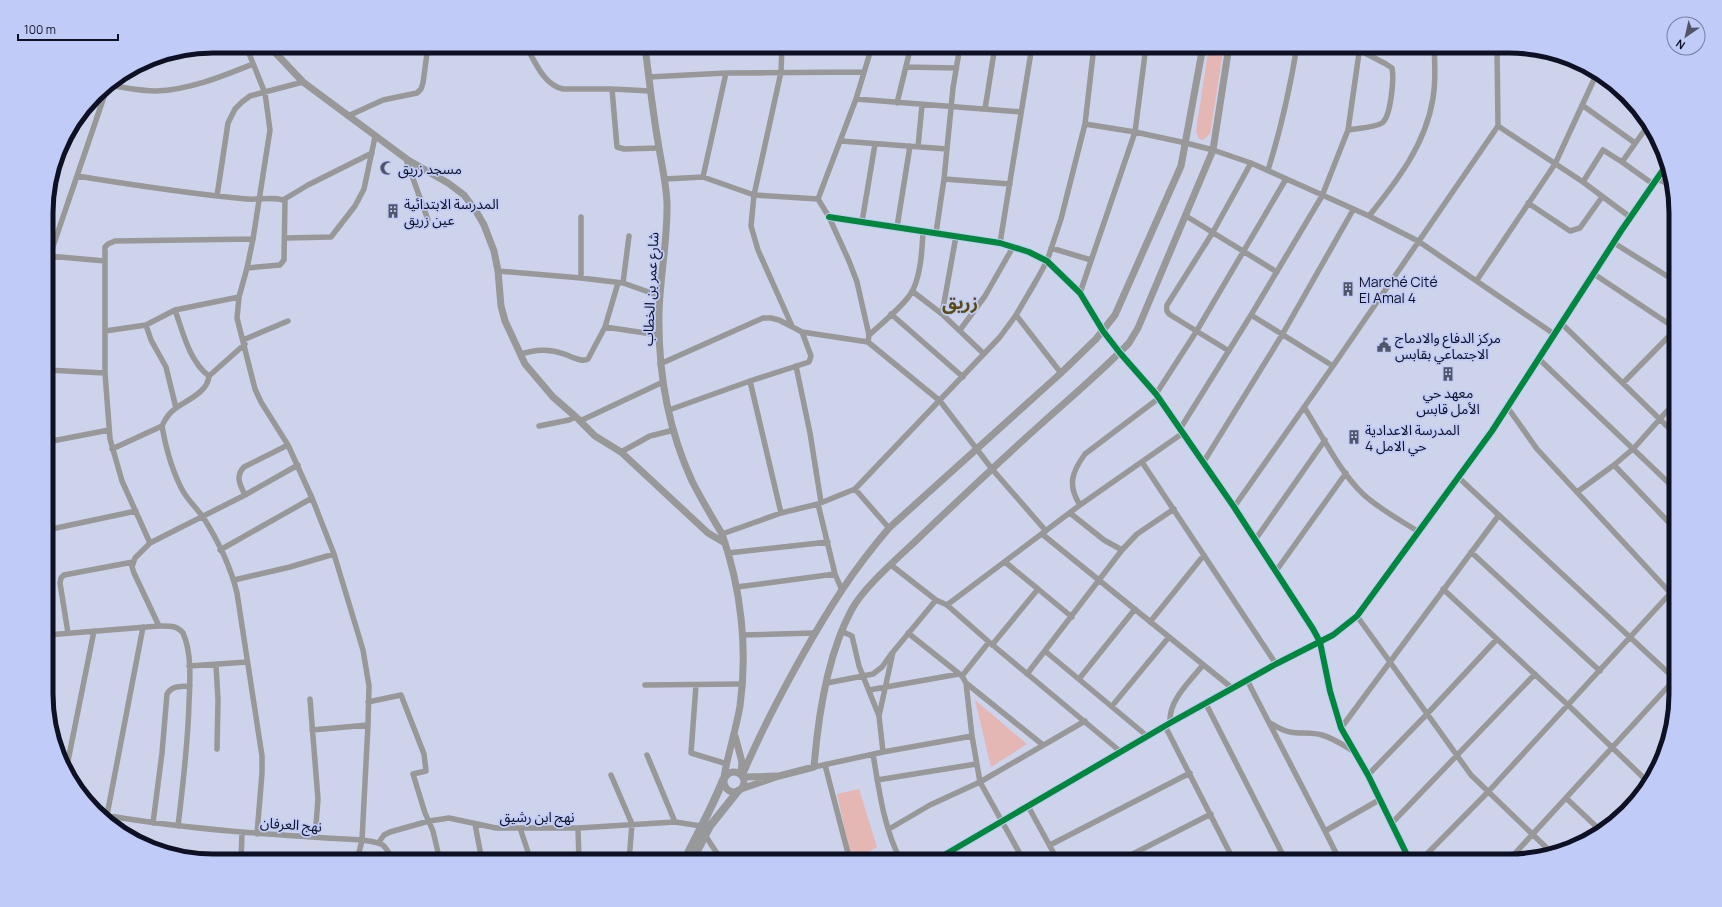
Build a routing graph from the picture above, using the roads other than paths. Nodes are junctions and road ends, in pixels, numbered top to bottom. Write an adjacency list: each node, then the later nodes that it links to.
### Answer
1 (249, 53): 21 (street)
2 (276, 53): 29 (street)
3 (427, 53): 42 (street)
4 (530, 53): 31 (street)
5 (646, 53): 27 (street, شارع عمر بن الخطاب)
6 (782, 53): 24 (street)
7 (870, 53): 25 (street)
8 (909, 53): 22 (street)
9 (959, 53): 23 (street)
10 (994, 53): 40 (street)
11 (1031, 53): 41 (street)
12 (1093, 53): 43 (street)
13 (1145, 53): 47 (street)
14 (1202, 53): 50 (street)
15 (1228, 53): 57 (street)
16 (1297, 53): 63 (street)
17 (1359, 53): 46 (street)
18 (1368, 53): 46 (street)
19 (1434, 53): 85 (street)
20 (1497, 53): 44 (street)
21 (253, 64): 30 (street); 33 (street)
22 (906, 67): 23 (street); 36 (street)
23 (956, 68): 39 (street)
24 (781, 72): 25 (street); 26 (street); 75 (street)
25 (864, 72): 35 (street)
26 (726, 73): 27 (street); 66 (street)
27 (649, 77): 32 (street, شارع عمر بن الخطاب)
28 (1594, 78): 38 (street)
29 (303, 82): 33 (street); 42 (street)
30 (116, 86)
31 (612, 89): 32 (street); 55 (street)
32 (650, 91): 55 (street, شارع عمر بن الخطاب)
33 (266, 93): 76 (street); 80 (street)
34 (104, 96): 65 (street)
35 (856, 99): 36 (street); 49 (street)
36 (898, 103): 37 (street)
37 (922, 105): 39 (street); 54 (street)
38 (1582, 105): 51 (street); 62 (street)
39 (951, 108): 40 (street); 56 (street)
40 (984, 109): 41 (street)
41 (1021, 112): 73 (street)
42 (348, 116): 48 (street)
43 (1085, 124): 47 (street); 104 (street)
44 (1498, 126): 62 (street); 99 (street)
45 (1645, 129): 51 (street)
46 (1348, 130): 77 (street)
47 (1135, 132): 50 (street); 107 (street)
48 (376, 136): 58 (street); 59 (street)
49 (841, 141): 52 (street); 79 (street)
50 (1186, 143): 57 (street); 135 (street)
51 (1635, 143): 60 (street)
52 (875, 144): 53 (street); 90 (street)
53 (910, 146): 54 (street); 91 (street)
54 (918, 147): 56 (street)
55 (659, 148): 67 (street, شارع عمر بن الخطاب)
56 (947, 149): 68 (street)
57 (1213, 150): 61 (street); 84 (street)
58 (372, 153): 81 (street); 97 (street)
59 (408, 160): 89 (street); 111 (street)
60 (1622, 162): 71 (street); 74 (street)
61 (1252, 163): 63 (street); 93 (street)
62 (1555, 164): 71 (street); 82 (street)
63 (1268, 170): 69 (street)
64 (1664, 171): 70 (street)
65 (77, 176): 76 (street); 102 (street)
66 (703, 177): 67 (street); 75 (street)
67 (665, 179): 120 (street, شارع عمر بن الخطاب)
68 (944, 179): 73 (street); 94 (street)
69 (1286, 179): 77 (street); 105 (street)
70 (1658, 179): 72 (street); 74 (street)
71 (1583, 182): 78 (street)
72 (1666, 183)
73 (1010, 184): 100 (street)
74 (1653, 184): 88 (street)
75 (754, 195): 79 (street); 131 (street)
76 (217, 196): 80 (street)
77 (1322, 196): 83 (street); 112 (street)
78 (1602, 196): 82 (street); 88 (street)
79 (818, 199): 87 (street)
80 (260, 200): 81 (street); 98 (street)
81 (283, 200): 97 (street)
82 (1528, 203): 116 (street)
83 (1353, 210): 85 (street); 141 (street)
84 (1186, 216): 93 (street); 146 (street)
85 (1369, 216): 99 (street)
86 (581, 217): 115 (street)
87 (829, 217): 90 (street); 138 (street)
88 (1630, 217): 101 (street)
89 (428, 220)
90 (862, 222): 91 (street)
91 (897, 227): 92 (street)
92 (923, 232): 94 (street); 118 (street)
93 (1213, 232): 105 (street); 137 (street)
94 (936, 234): 96 (street)
95 (629, 236): 117 (street)
96 (956, 236): 100 (street); 124 (street)
97 (286, 238): 110 (street)
98 (253, 240): 108 (street); 110 (street)
99 (1418, 241): 116 (street); 152 (street)
100 (1000, 243): 103 (street)
101 (1614, 243): 113 (street); 114 (street)
102 (53, 245)
103 (1013, 247): 109 (street); 133 (street)
104 (1051, 248): 107 (street); 109 (street)
105 (1243, 251): 112 (street); 137 (street)
106 (53, 256): 108 (street)
107 (1091, 260): 119 (street)
108 (105, 261): 134 (street)
109 (1047, 261): 119 (street); 125 (street)
110 (247, 268): 121 (street)
111 (498, 271): 115 (street); 147 (street)
112 (1277, 272): 126 (street)
113 (1594, 274): 128 (street); 130 (street)
114 (1669, 277)
115 (582, 278): 117 (street)
116 (1476, 280): 139 (street)
117 (620, 283): 120 (street); 132 (street)
118 (912, 291): 123 (street); 124 (street)
119 (1080, 293): 135 (street)
120 (660, 296): 140 (street, شارع عمر بن الخطاب)
121 (239, 297): 122 (street); 143 (street)
122 (175, 310): 129 (street); 156 (street)
123 (891, 314): 138 (street); 157 (street)
124 (942, 314): 133 (street)
125 (1016, 315): 148 (street); 155 (street)
126 (1251, 315): 141 (street); 145 (street)
127 (288, 321): 143 (street)
128 (1561, 323): 139 (street); 160 (street)
129 (146, 325): 134 (street); 164 (street)
130 (1669, 325)
131 (792, 326): 136 (street); 150 (street)
132 (605, 327): 140 (street); 147 (street)
133 (960, 330): 148 (street)
134 (105, 331): 154 (street)
135 (1103, 331): 146 (street); 155 (street)
136 (802, 332): 144 (street); 151 (street)
137 (1196, 332): 145 (street); 161 (street)
138 (869, 334): 144 (street)
139 (1554, 334): 149 (street)
140 (659, 335): 150 (street, شارع عمر بن الخطاب)
141 (1282, 335): 152 (street); 184 (street)
142 (1669, 335): 160 (street)
143 (244, 342): 156 (street); 178 (street)
144 (868, 342): 162 (street)
145 (1229, 351): 175 (street)
146 (1120, 353): 161 (street); 187 (street)
147 (520, 354): 168 (street)
148 (984, 354): 157 (street)
149 (1539, 359): 165 (street); 179 (street)
150 (660, 364): 159 (street, شارع عمر بن الخطاب)
151 (796, 366): 158 (street); 195 (street)
152 (1334, 366): 163 (street)
153 (53, 370): 154 (street)
154 (104, 372): 173 (street)
155 (1061, 373): 181 (street)
156 (209, 376): 164 (street)
157 (963, 377): 162 (street)
158 (750, 380): 167 (street); 200 (street)
159 (663, 382): 167 (street, شارع عمر بن الخطاب); 168 (street)
160 (1623, 383): 169 (street)
161 (1157, 396): 175 (street); 196 (street)
162 (940, 401): 181 (street); 191 (street)
163 (1304, 407): 176 (street); 197 (street)
164 (176, 408): 170 (street)
165 (1508, 408): 189 (street); 192 (street)
166 (1669, 409): 169 (street)
167 (669, 410): 174 (street, شارع عمر بن الخطاب)
168 (578, 419): 171 (street); 182 (street)
169 (1660, 419): 172 (street); 179 (street)
170 (162, 426): 180 (street); 203 (street)
171 (539, 426)
172 (1669, 428)
173 (109, 430): 177 (street); 180 (street)
174 (674, 430): 182 (street); 209 (street, شارع عمر بن الخطاب)
175 (1181, 431): 183 (street); 184 (street)
176 (1325, 440): 188 (street); 210 (street)
177 (53, 441)
178 (288, 445): 185 (street); 193 (street)
179 (1634, 448): 186 (street); 190 (street)
180 (112, 449): 199 (street)
181 (977, 449): 187 (street); 205 (street)
182 (621, 452): 213 (street)
183 (1142, 462): 196 (street); 198 (street)
184 (1203, 463): 197 (street)
185 (298, 465): 193 (street); 194 (street)
186 (1614, 466): 192 (street); 204 (street)
187 (992, 469): 207 (street); 222 (street)
188 (1346, 473): 208 (street); 223 (street)
189 (1459, 478): 202 (street); 208 (street)
190 (1669, 483)
191 (856, 489): 195 (street); 205 (street)
192 (1577, 492): 231 (street)
193 (245, 495): 203 (street)
194 (312, 498): 214 (street); 218 (street)
195 (819, 503): 200 (street); 211 (street)
196 (1080, 505): 201 (street)
197 (1234, 508): 210 (street)
198 (1174, 509): 215 (street); 219 (street)
199 (136, 511): 206 (street); 212 (street)
200 (781, 513): 209 (street)
201 (1070, 513): 207 (street); 215 (street)
202 (1499, 514): 216 (street); 249 (street)
203 (203, 517): 212 (street); 214 (street)
204 (1669, 523)
205 (889, 528): 228 (street)
206 (53, 529)
207 (1044, 532): 221 (street); 226 (street)
208 (1419, 532): 236 (street)
209 (722, 534): 213 (street, شارع عمر بن الخطاب)
210 (1255, 540): 223 (street)
211 (828, 542): 217 (street); 224 (street)
212 (150, 543): 220 (street)
213 (725, 543): 217 (street, شارع عمر بن الخطاب)
214 (220, 550): 225 (street)
215 (1122, 550): 226 (street)
216 (1471, 552): 230 (street); 261 (street)
217 (728, 553): 227 (street, شارع عمر بن الخطاب)
218 (334, 554): 225 (street); 280 (street)
219 (1204, 555): 238 (street); 258 (street)
220 (133, 562): 239 (street); 243 (street)
221 (1005, 562): 229 (street); 234 (street)
222 (890, 565): 233 (street); 242 (street)
223 (1276, 571): 251 (street)
224 (835, 574): 227 (street); 228 (street)
225 (234, 580): 256 (street)
226 (1100, 581): 235 (street); 237 (street)
227 (736, 587): 247 (street, شارع عمر بن الخطاب)
228 (841, 588): 246 (street)
229 (1038, 589): 237 (street); 252 (street)
230 (1443, 589): 250 (street); 255 (street)
231 (1669, 592)
232 (1669, 594): 249 (street)
233 (936, 600): 234 (street); 244 (street)
234 (947, 605): 252 (street)
235 (1135, 609): 238 (street); 267 (street)
236 (1357, 616): 251 (street); 255 (street)
237 (1072, 617): 254 (street)
238 (1150, 622): 248 (street)
239 (159, 626): 240 (street); 260 (street)
240 (143, 627): 241 (street); 323 (street)
241 (94, 631): 243 (street); 304 (street)
242 (841, 631): 266 (street); 269 (street)
243 (68, 633): 245 (street)
244 (908, 633): 253 (street); 265 (street)
245 (53, 634)
246 (814, 634): 247 (street); 312 (street)
247 (742, 635): 271 (street, شارع عمر بن الخطاب)
248 (1169, 637): 257 (street); 283 (street)
249 (1630, 637): 261 (street); 262 (street)
250 (1497, 639): 264 (street); 284 (street)
251 (1320, 642): 258 (street); 290 (street)
252 (990, 644): 263 (street); 265 (street)
253 (893, 652): 266 (street); 275 (street)
254 (1045, 652): 263 (street); 267 (street)
255 (1390, 661): 284 (street); 290 (street)
256 (247, 662): 259 (street); 341 (street)
257 (1203, 664): 277 (street); 289 (street)
258 (1276, 664): 268 (street)
259 (216, 665): 260 (street); 297 (street)
260 (189, 666): 274 (street)
261 (1600, 672): 282 (street)
262 (1669, 673)
263 (1027, 674): 286 (street)
264 (1535, 674): 282 (street); 303 (street)
265 (960, 675): 270 (street); 275 (street)
266 (863, 677): 269 (street); 278 (street)
267 (1079, 679): 283 (street)
268 (1247, 680): 277 (street); 287 (street)
269 (827, 683): 308 (street)
270 (966, 683): 293 (street); 295 (street)
271 (742, 684): 273 (street); 292 (street, شارع عمر بن الخطاب)
272 (646, 685): 273 (street)
273 (696, 685): 305 (street)
274 (190, 686): 328 (street); 333 (street)
275 (886, 687): 278 (street); 285 (street)
276 (1669, 687): 296 (street)
277 (1232, 688): 281 (street)
278 (868, 690): 285 (street)
279 (310, 699): 291 (street)
280 (368, 702): 288 (street); 326 (street)
281 (1206, 704): 289 (street); 367 (street)
282 (1568, 705): 296 (street); 319 (street)
283 (1112, 706): 294 (street)
284 (1428, 713): 303 (street); 311 (street)
285 (879, 716): 299 (street)
286 (1085, 721): 295 (street); 300 (street)
287 (1270, 723): 298 (street); 339 (street)
288 (368, 725): 291 (street); 345 (street)
289 (1168, 725): 294 (street); 309 (street)
290 (1341, 728): 298 (street)
291 (312, 730): 344 (street)
292 (735, 736): 305 (street); 312 (street)
293 (972, 736): 299 (street); 306 (street)
294 (1147, 736): 300 (street)
295 (1043, 745): 317 (street)
296 (1612, 748): 315 (street); 320 (street)
297 (216, 749)
298 (1353, 751): 311 (street)
299 (883, 752): 302 (street)
300 (1121, 752): 322 (street)
301 (647, 754): 327 (street)
302 (872, 754): 307 (street); 316 (street)
303 (1456, 755): 319 (street); 332 (street)
304 (68, 761)
305 (727, 764): 314 (street)
306 (976, 764): 316 (street); 317 (street)
307 (826, 765): 308 (street); 360 (street)
308 (814, 767): 313 (street)
309 (1190, 773): 324 (street); 347 (street)
310 (611, 775): 331 (street)
311 (1368, 775): 321 (street)
312 (742, 776): 313 (street); 314 (street); 318 (street)
313 (779, 776): 318 (street)
314 (724, 779): 318 (street); 334 (main road)
315 (1645, 779)
316 (877, 780): 338 (street)
317 (980, 782): 329 (street); 338 (street)
318 (740, 790): 343 (main road)
319 (1488, 792): 342 (street); 370 (street)
320 (1566, 798): 337 (street); 342 (street)
321 (1379, 800): 332 (street); 339 (street)
322 (1028, 806): 329 (street); 347 (street)
323 (106, 812)
324 (1211, 814): 365 (street); 366 (street)
325 (110, 816): 328 (street, نهج العرفان)
326 (429, 821): 330 (street, نهج ابن رشيق); 346 (street, نهج ابن رشيق); 352 (street)
327 (675, 822): 331 (street, نهج ابن رشيق); 334 (street, نهج ابن رشيق)
328 (153, 823): 333 (street, نهج العرفان)
329 (1001, 823): 362 (street); 363 (street)
330 (475, 824): 335 (street, نهج ابن رشيق); 353 (street)
331 (632, 824): 336 (street, نهج ابن رشيق); 356 (street)
332 (1391, 824): 369 (street)
333 (178, 826): 340 (street, نهج العرفان)
334 (701, 826): 357 (main road)
335 (520, 828): 336 (street, نهج ابن رشيق); 354 (street)
336 (578, 828): 355 (street)
337 (1597, 828)
338 (889, 829): 361 (street)
339 (1325, 831): 368 (street)
340 (242, 833): 341 (street, نهج العرفان); 349 (street)
341 (257, 834): 344 (street, نهج العرفان)
342 (1532, 834): 348 (street); 371 (street)
343 (705, 835): 358 (main road); 359 (street)
344 (315, 837): 345 (street, نهج العرفان)
345 (362, 840): 346 (street, نهج العرفان); 350 (street)
346 (379, 842): 351 (street)
347 (1050, 845): 364 (street)
348 (1548, 849)
349 (241, 854)
350 (359, 854)
351 (389, 854)
352 (438, 854)
353 (481, 854)
354 (529, 854)
355 (579, 854)
356 (630, 854)
357 (687, 854)
358 (696, 854)
359 (717, 854)
360 (848, 854)
361 (898, 854)
362 (946, 854)
363 (1020, 854)
364 (1054, 854)
365 (1133, 854)
366 (1228, 854)
367 (1282, 854)
368 (1336, 854)
369 (1406, 854)
370 (1427, 854)
371 (1514, 854)

